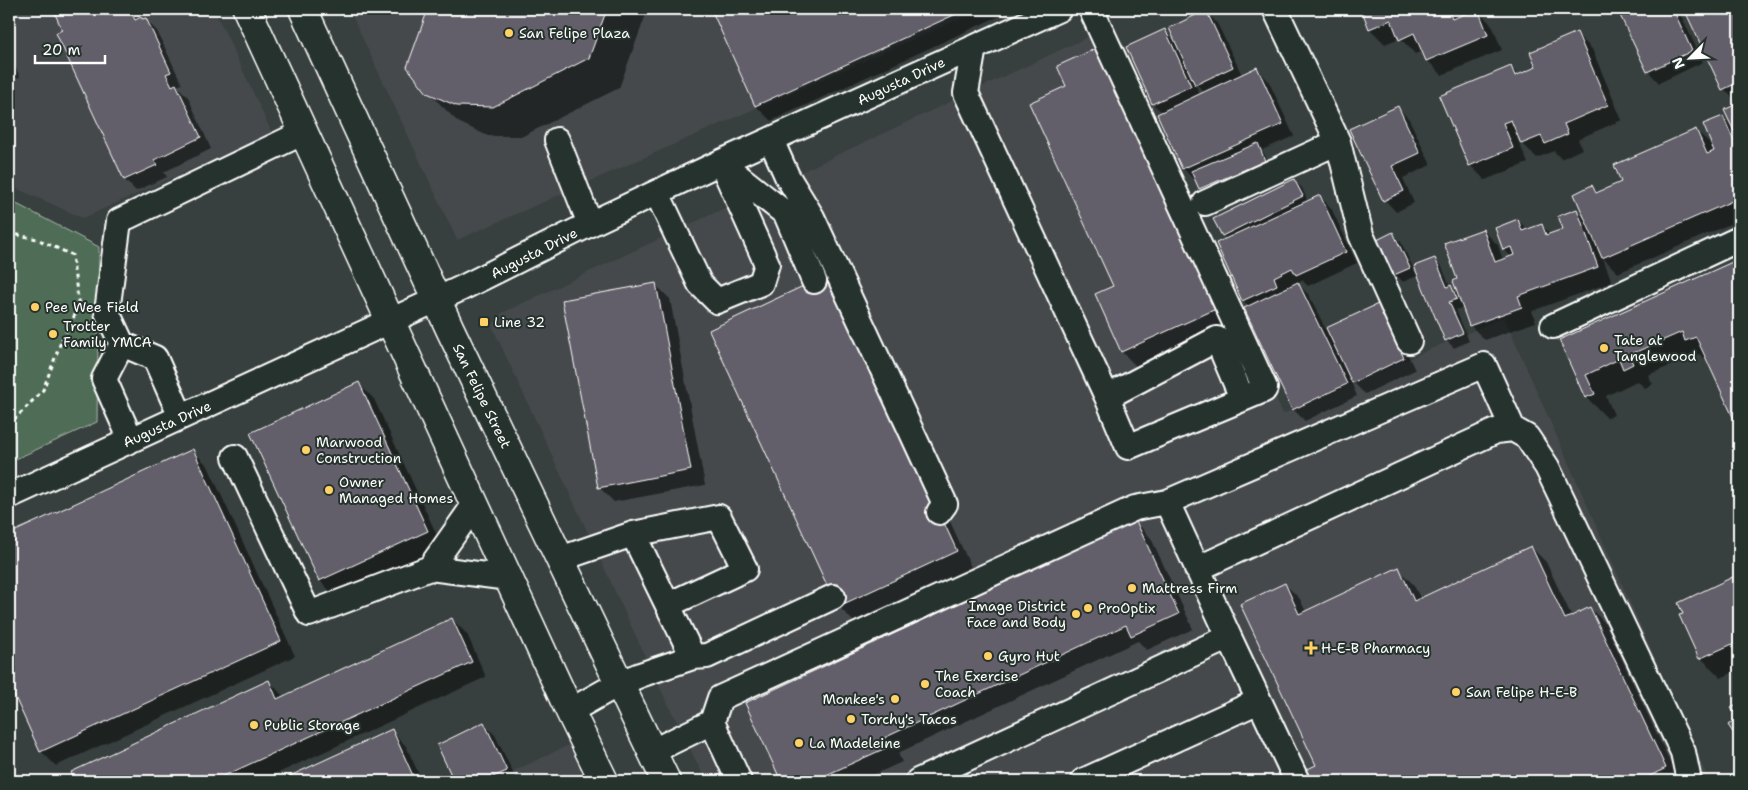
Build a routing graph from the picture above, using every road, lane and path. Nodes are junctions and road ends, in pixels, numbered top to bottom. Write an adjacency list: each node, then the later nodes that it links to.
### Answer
1 (247, 9): 8 (main road)
2 (303, 9): 19 (main road, San Felipe Street)
3 (1059, 9): 6 (street, Augusta Drive)
4 (1091, 9): 25 (street)
5 (1275, 9): 11 (street)
6 (1034, 14): 7 (street, Augusta Drive)
7 (974, 47): 10 (street, Augusta Drive); 24 (street)
8 (304, 132): 20 (main road); 23 (street)
9 (557, 140): 15 (street)
10 (771, 140): 12 (street, Augusta Drive); 34 (street)
11 (1338, 142): 14 (street); 22 (street)
12 (721, 162): 13 (street, Augusta Drive); 13 (street); 18 (street)
13 (657, 193): 15 (street, Augusta Drive)
14 (1205, 203)
15 (590, 224): 19 (street, Augusta Drive)
16 (9, 233): 27 (path)
17 (1739, 239): 21 (street)
18 (814, 281)
19 (437, 300): 20 (street, Augusta Drive); 36 (main road, San Felipe Street)
20 (392, 321): 26 (street, Augusta Drive); 33 (main road)
21 (1553, 326)
22 (1409, 340)
23 (122, 344): 26 (street); 29 (street)
24 (1107, 397): 25 (street); 25 (street)
25 (1242, 398)
26 (181, 417): 29 (street, Augusta Drive)
27 (9, 425)
28 (1513, 429): 32 (street); 38 (street); 55 (street)
29 (130, 440): 31 (street, Augusta Drive)
30 (235, 457): 37 (street)
31 (9, 496)
32 (1166, 502): 38 (street); 47 (street)
33 (475, 504): 37 (street); 39 (main road)
34 (939, 512)
35 (633, 534): 36 (street); 41 (street); 41 (street)
36 (560, 559): 44 (main road, San Felipe Street)
37 (430, 568): 39 (street)
38 (1197, 569): 42 (street)
39 (509, 578): 46 (main road)
40 (833, 596): 43 (street)
41 (668, 605): 43 (street)
42 (1229, 637): 45 (street); 52 (street)
43 (693, 657): 44 (street)
44 (620, 684): 46 (street); 48 (main road, San Felipe Street)
45 (1259, 701): 53 (street); 54 (street)
46 (570, 711): 49 (main road)
47 (712, 722): 48 (street); 51 (street)
48 (653, 751): 50 (main road, San Felipe Street)
49 (604, 781)
50 (666, 781)
51 (739, 781)
52 (918, 781)
53 (1083, 781)
54 (1297, 781)
55 (1689, 781)

